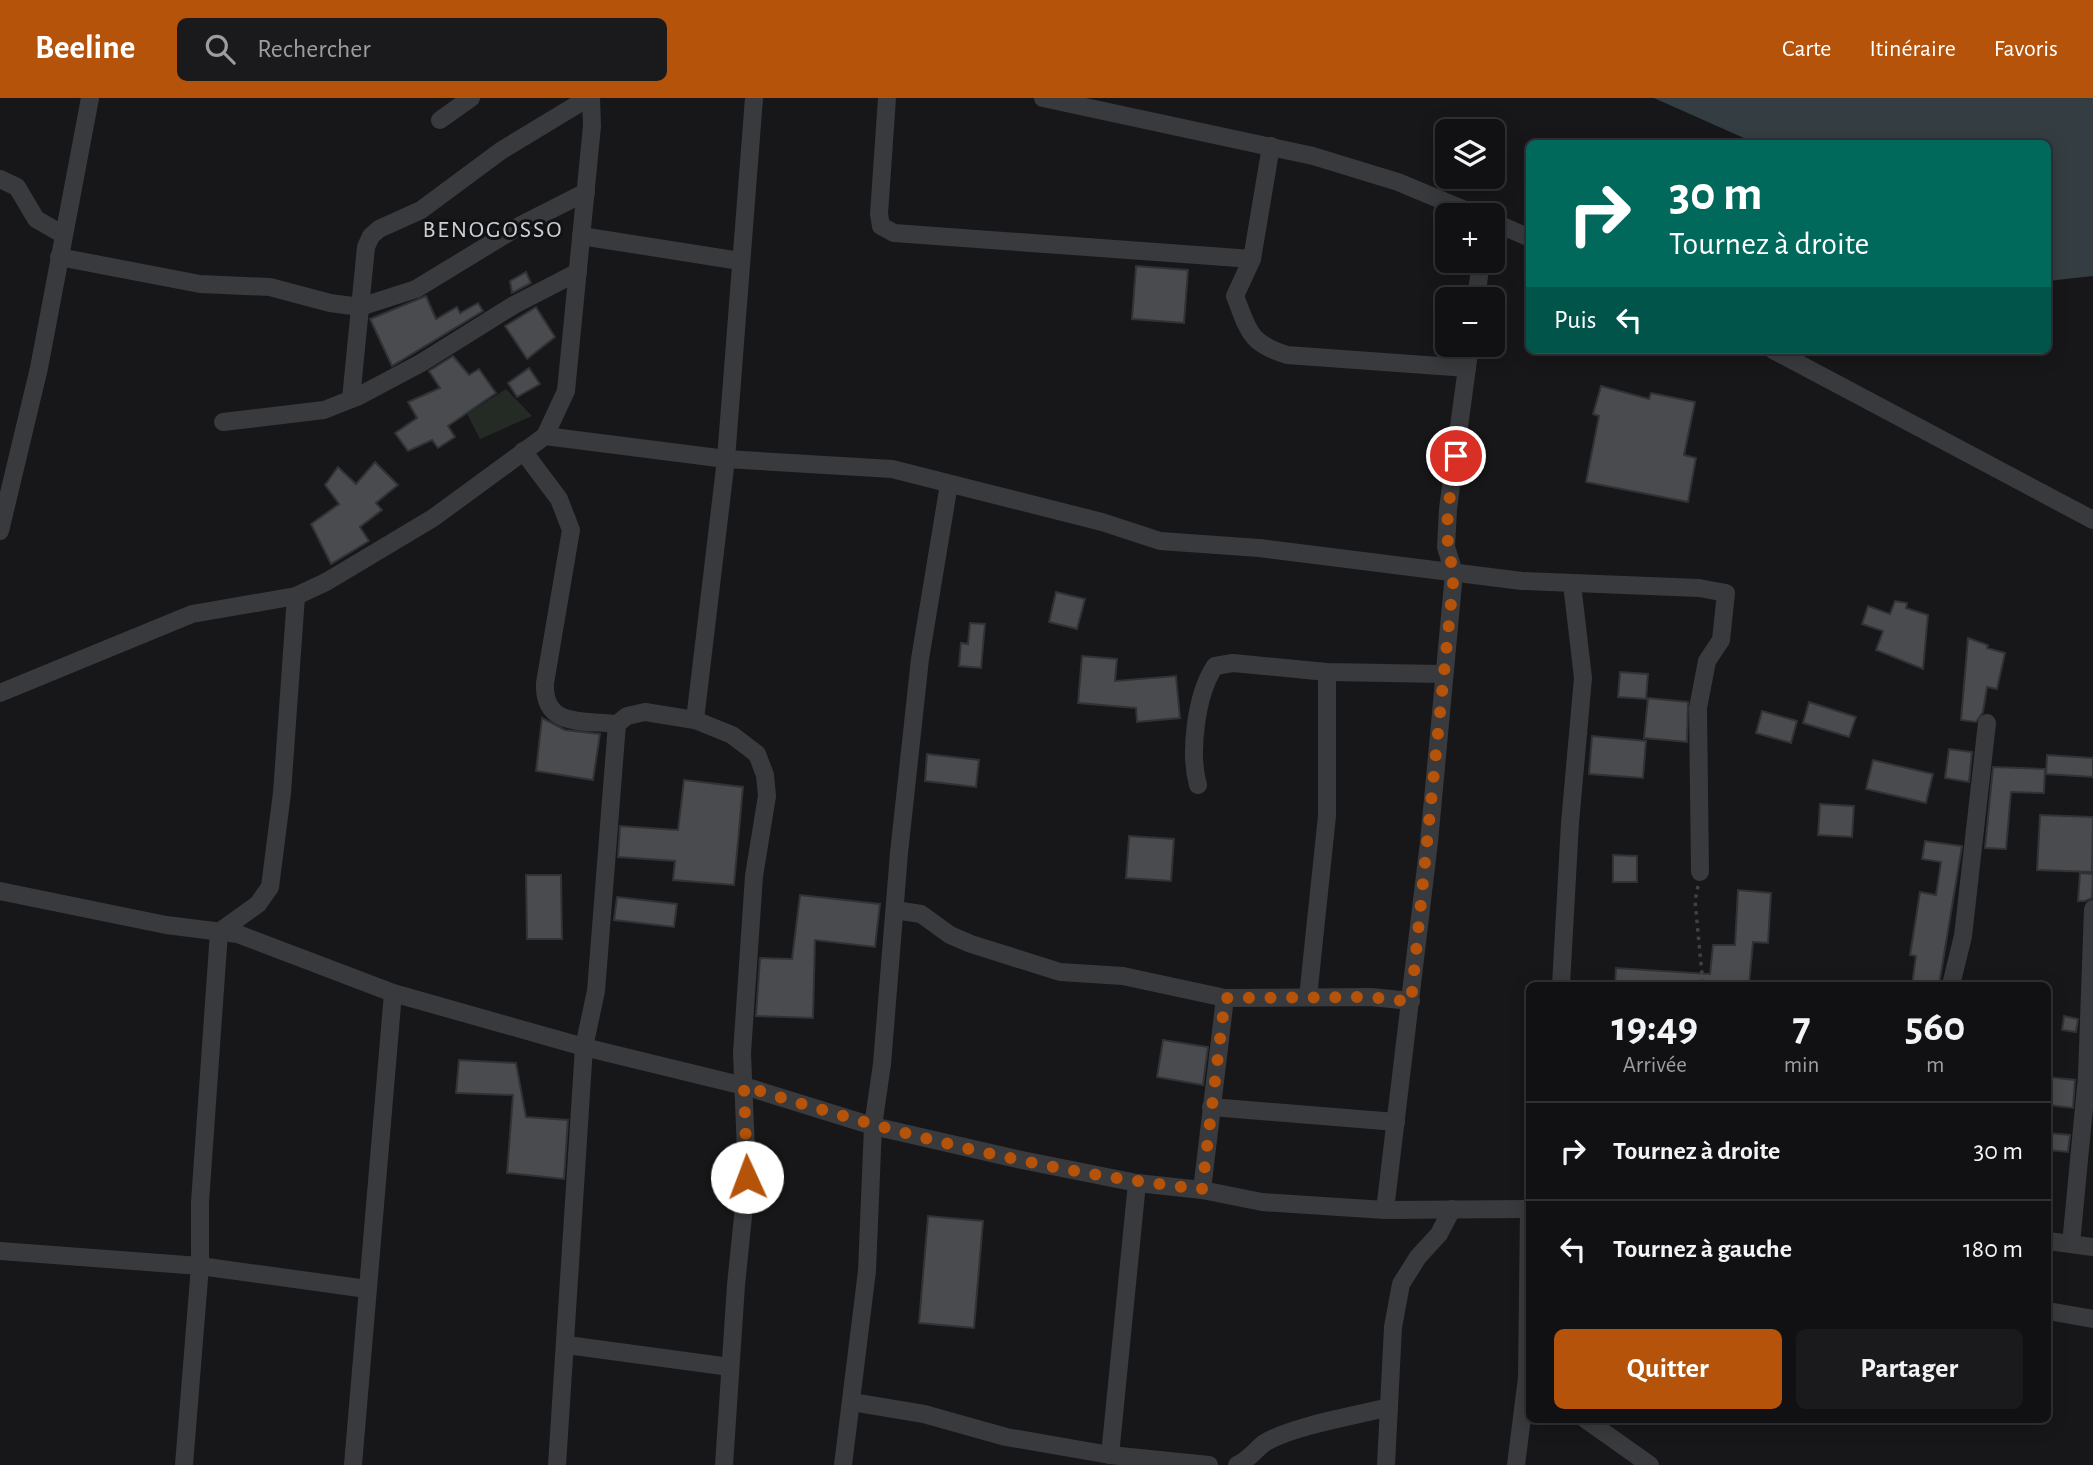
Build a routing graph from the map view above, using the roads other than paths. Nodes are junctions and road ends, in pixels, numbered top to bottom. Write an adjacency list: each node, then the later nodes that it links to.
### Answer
1 (90, 98): 13 (street)
2 (471, 98): 7 (street)
3 (590, 98): 10 (street); 20 (street)
4 (754, 98): 18 (street)
5 (887, 98): 17 (street)
6 (1043, 98): 8 (street)
7 (440, 120)
8 (1271, 146): 11 (street); 17 (street)
9 (0, 179): 13 (street)
10 (586, 192): 14 (street); 20 (street)
11 (1448, 203)
12 (1505, 227): 15 (street)
13 (62, 234): 16 (street)
14 (581, 236): 18 (street); 19 (street)
15 (1526, 236)
16 (59, 257): 20 (street); 30 (street)
17 (1252, 259): 23 (street)
18 (740, 261): 28 (street)
19 (578, 272): 24 (street); 26 (street)
20 (360, 307): 24 (street)
21 (1781, 354): 31 (street)
22 (1468, 357): 23 (street)
23 (1467, 368): 33 (street)
24 (351, 399): 25 (street)
25 (223, 422)
26 (545, 436): 27 (street); 28 (street)
27 (523, 451): 35 (street); 41 (street)
28 (726, 459): 29 (street); 39 (street)
29 (949, 484): 33 (street); 46 (street)
30 (5, 498): 32 (street)
31 (2093, 520)
32 (0, 531)
33 (1454, 573): 34 (street); 37 (street)
34 (1573, 584): 43 (street); 48 (street)
35 (296, 596): 38 (street); 47 (street)
36 (1327, 671): 37 (street); 42 (street); 51 (street)
37 (1443, 674): 53 (street)
38 (0, 693)
39 (695, 720): 41 (street); 55 (street)
40 (1987, 723): 49 (street)
41 (617, 724): 54 (street)
42 (1198, 785)
43 (1700, 872)
44 (0, 891): 47 (street)
45 (2093, 909): 65 (street)
46 (895, 910): 52 (street); 58 (street)
47 (219, 932): 50 (street); 68 (street)
48 (1561, 982)
49 (1952, 982)
50 (393, 993): 54 (street); 69 (street)
51 (1308, 997): 52 (street); 53 (street)
52 (1225, 998): 56 (street)
53 (1411, 1002): 57 (street)
54 (584, 1047): 55 (street); 72 (street)
55 (744, 1086): 58 (street); 73 (street)
56 (1211, 1107): 57 (street); 60 (street)
57 (1396, 1122): 63 (street)
58 (873, 1126): 59 (street); 75 (street)
59 (1136, 1183): 60 (street); 78 (street)
60 (1202, 1189): 63 (street)
61 (1452, 1209): 62 (street); 63 (street); 76 (street)
62 (1526, 1209)
63 (1385, 1210)
64 (2051, 1241): 65 (street)
65 (2071, 1244): 66 (street)
66 (2093, 1247)
67 (0, 1251): 68 (street)
68 (200, 1266): 69 (street); 79 (street)
69 (367, 1289): 80 (street)
70 (2051, 1312): 71 (street)
71 (2093, 1319)
72 (567, 1345): 73 (street); 81 (street)
73 (730, 1367): 82 (street)
74 (1526, 1393): 87 (street)
75 (852, 1402): 78 (street); 83 (street)
76 (1389, 1407): 85 (street); 86 (street)
77 (1591, 1423): 88 (street)
78 (1111, 1455): 84 (street)
79 (184, 1465)
80 (353, 1465)
81 (557, 1465)
82 (724, 1465)
83 (843, 1465)
84 (1209, 1465)
85 (1237, 1465)
86 (1386, 1465)
87 (1516, 1465)
88 (1650, 1465)

